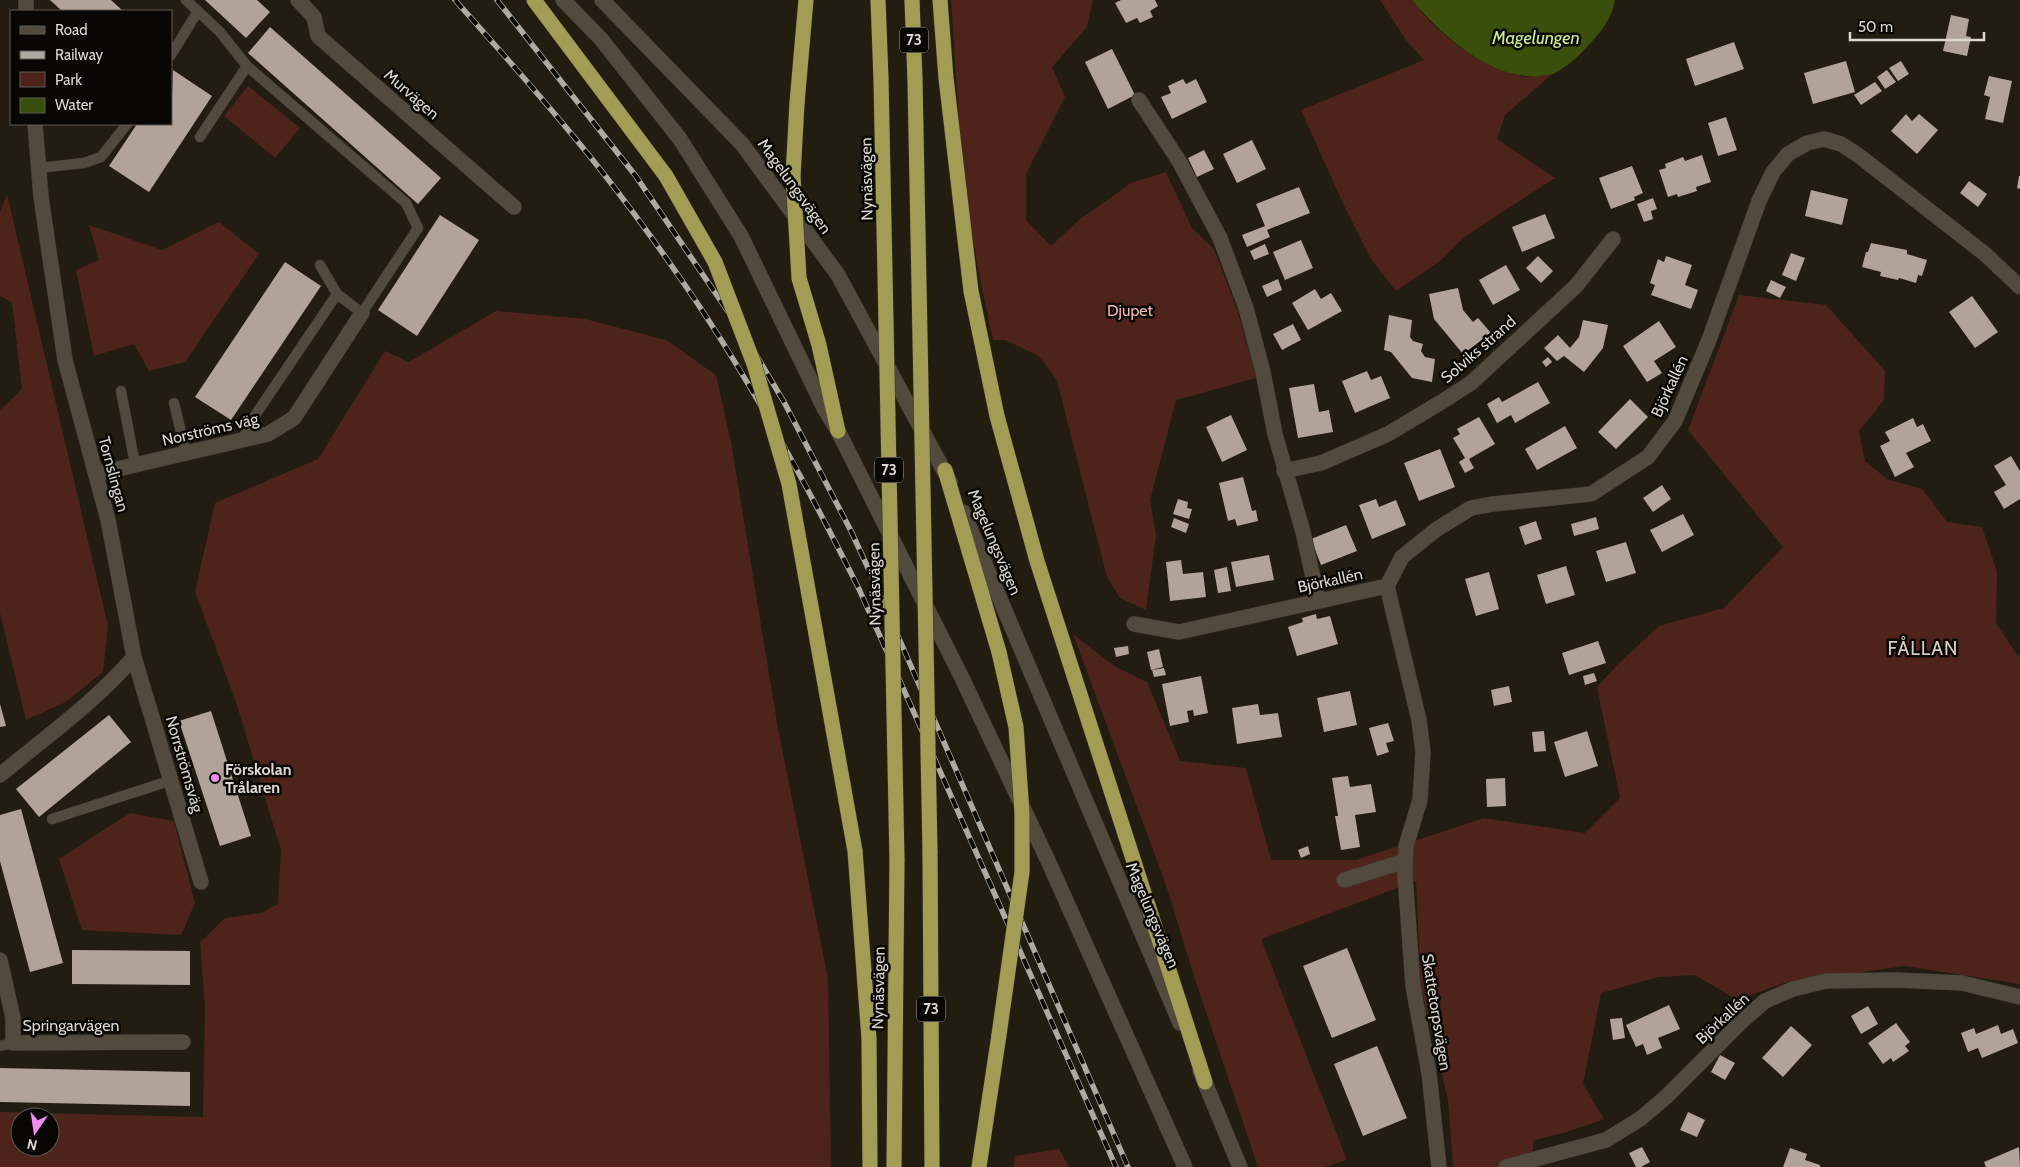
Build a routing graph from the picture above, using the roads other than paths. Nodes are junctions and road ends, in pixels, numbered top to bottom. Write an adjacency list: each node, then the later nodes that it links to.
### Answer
1 (186, 0): 10 (lane)
2 (298, 0): 18 (street, Murvägen)
3 (534, 0): 48 (highway, bridge)
4 (563, 0): 26 (street)
5 (602, 0): 30 (street, Magelungsvägen)
6 (806, 0): 26 (highway, bridge)
7 (878, 0): 49 (highway, Nynäsvägen / 73, bridge)
8 (912, 0): 50 (highway, 73, bridge)
9 (940, 0): 47 (highway)
10 (198, 11): 11 (lane); 12 (lane)
11 (172, 54)
12 (246, 66): 16 (lane); 23 (lane)
13 (1139, 100): 31 (street)
14 (35, 125): 17 (street, Tornslingan)
15 (126, 125): 17 (lane)
16 (200, 137)
17 (39, 168): 32 (street, Tornslingan)
18 (514, 207)
19 (1613, 239): 31 (street, Solviks strand)
20 (320, 265): 22 (lane)
21 (2020, 287): 33 (street, Björkallén)
22 (337, 294): 23 (lane); 27 (lane)
23 (362, 313): 27 (street, Norströms väg)
24 (121, 391): 29 (lane)
25 (174, 404): 28 (lane)
26 (838, 432): 52 (street)
27 (241, 441): 28 (street, Norströms väg)
28 (186, 453): 29 (street, Norströms väg)
29 (135, 464): 32 (street, Norströms väg)
30 (944, 470): 47 (street, Magelungsvägen); 51 (highway, bridge)
31 (1284, 471): 34 (street)
32 (96, 474): 36 (street, Tornslingan)
33 (1387, 586): 34 (street, Björkallén); 40 (street, Skattetorpsvägen)
34 (1318, 600): 35 (street, Björkallén)
35 (1134, 624)
36 (134, 656): 37 (street); 38 (street, Norrströmsväg)
37 (0, 776)
38 (172, 780): 39 (lane); 42 (street, Norrströmsväg)
39 (52, 819)
40 (1405, 861): 41 (street); 54 (street, Skattetorpsvägen)
41 (1344, 880)
42 (201, 882)
43 (0, 960): 46 (street, Springarvägen)
44 (2020, 997): 55 (street, Björkallén)
45 (183, 1042): 46 (street, Springarvägen)
46 (7, 1045)
47 (1205, 1082): 53 (street, Magelungsvägen)
48 (870, 1167)
49 (894, 1167)
50 (932, 1167)
51 (979, 1167)
52 (1185, 1167)
53 (1240, 1167)
54 (1439, 1167)
55 (1506, 1167)

